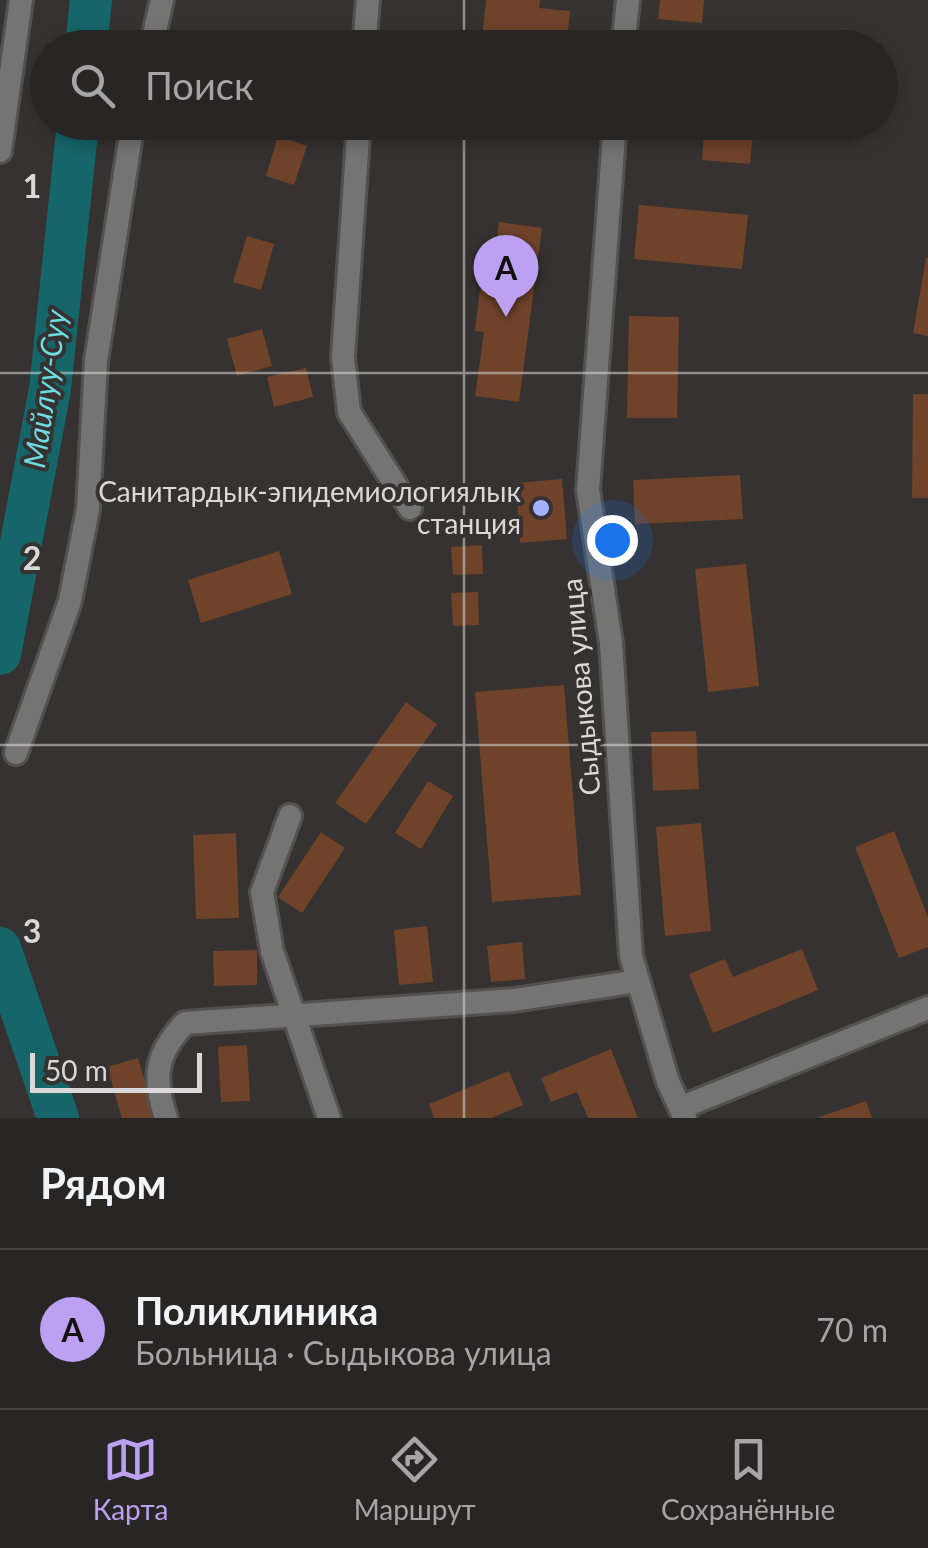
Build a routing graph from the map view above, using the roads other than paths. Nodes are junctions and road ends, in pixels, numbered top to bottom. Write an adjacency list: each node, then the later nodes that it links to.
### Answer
1 (21, 0): 11 (street)
2 (162, 0): 5 (street)
3 (368, 0): 6 (street)
4 (628, 0): 7 (street)
5 (155, 30)
6 (366, 30)
7 (625, 30)
8 (131, 140): 13 (street)
9 (358, 140): 12 (street)
10 (614, 140): 15 (street, Сыдыкова улица)
11 (0, 151)
12 (410, 508)
13 (16, 753)
14 (290, 816): 17 (street)
15 (638, 981): 17 (street); 18 (street, Сыдыкова улица)
16 (928, 1008): 18 (street)
17 (291, 1012): 19 (street); 20 (street)
18 (682, 1113)
19 (166, 1118)
20 (329, 1118)

